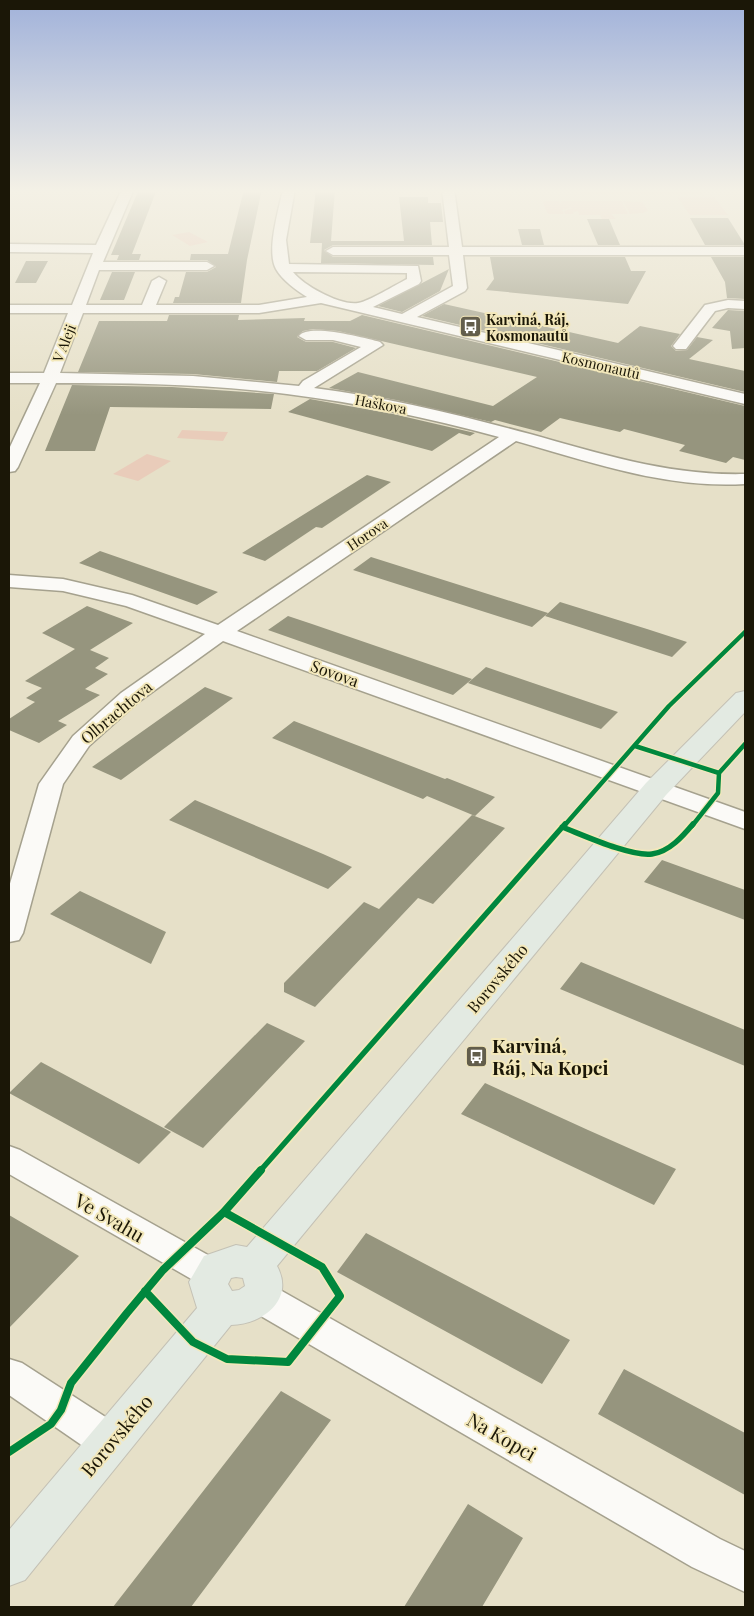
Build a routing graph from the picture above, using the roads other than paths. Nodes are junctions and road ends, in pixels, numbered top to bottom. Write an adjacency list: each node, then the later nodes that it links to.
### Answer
1 (281, 264): 5 (street)
2 (457, 264): 15 (street)
3 (95, 266): 4 (street); 13 (street, V Aleji)
4 (207, 266)
5 (282, 268): 8 (street, Kosmonautů); 14 (street)
6 (271, 291): 11 (street)
7 (174, 292): 10 (street)
8 (321, 298): 11 (street); 14 (street, Kosmonautů)
9 (745, 305): 17 (street)
10 (148, 308): 11 (street); 13 (street)
11 (268, 308)
12 (9, 309): 13 (street)
13 (77, 309): 19 (street, V Aleji)
14 (357, 309): 15 (street, Kosmonautů)
15 (403, 319): 21 (street, Kosmonautů)
16 (306, 336): 20 (street)
17 (681, 346)
18 (9, 378): 19 (street, Haškova)
19 (50, 378): 20 (street, Haškova); 23 (street, V Aleji)
20 (305, 389): 22 (street, Haškova)
21 (745, 399)
22 (513, 435): 24 (street, Haškova); 26 (street, Horova)
23 (9, 468)
24 (745, 479)
25 (9, 581): 26 (street, Sovova)
26 (222, 632): 28 (street, Sovova); 30 (street, Olbrachtova)
27 (745, 698): 28 (main road, Borovského)
28 (656, 789): 29 (street, Sovova); 32 (main road, Borovského)
29 (745, 821)
30 (9, 933)
31 (9, 1159): 32 (street, Ve Svahu)
32 (237, 1285): 34 (main road, Borovského); 36 (street, Na Kopci)
33 (9, 1375): 34 (street)
34 (110, 1442): 35 (main road, Borovského)
35 (9, 1564)
36 (745, 1572)

